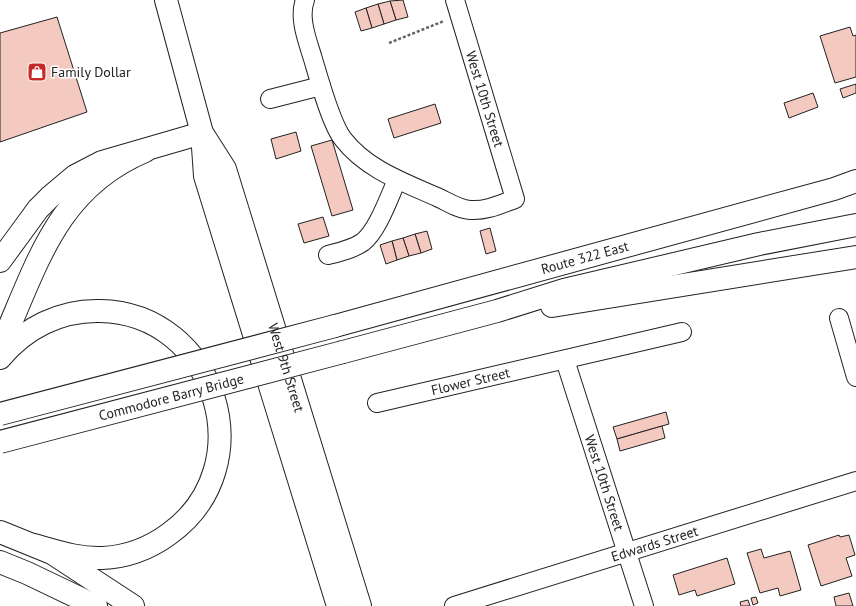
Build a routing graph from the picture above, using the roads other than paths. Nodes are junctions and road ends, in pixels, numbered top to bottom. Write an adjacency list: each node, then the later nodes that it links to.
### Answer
1 (166, 0): 6 (main road, West 9th Street)
2 (305, 0): 4 (street)
3 (458, 8): 8 (street, West 10th Street)
4 (321, 86): 5 (street); 8 (street)
5 (270, 99)
6 (202, 133): 7 (main road); 36 (main road, West 9th Street); 37 (main road, West 9th Street)
7 (145, 151): 15 (main road); 21 (main road)
8 (398, 180): 13 (street)
9 (856, 181): 11 (main road)
10 (856, 185): 11 (main road)
11 (834, 189): 18 (main road, Route 322 East)
12 (856, 225): 16 (main road)
13 (328, 255)
14 (856, 257): 16 (main road)
15 (0, 261)
16 (497, 311): 27 (main road, Commodore Barry Bridge, bridge)
17 (839, 318): 20 (street)
18 (335, 326): 26 (main road, Commodore Barry Bridge, bridge)
19 (682, 332): 23 (street, Flower Street)
20 (851, 342): 24 (street)
21 (0, 348)
22 (0, 358): 30 (main road)
23 (565, 360): 25 (street, Flower Street); 31 (street, West 10th Street)
24 (856, 377)
25 (377, 403)
26 (0, 414)
27 (0, 442)
28 (856, 481): 31 (street, Edwards Street)
29 (7, 534): 30 (main road)
30 (34, 545): 35 (main road)
31 (627, 552): 33 (street, Edwards Street); 38 (street, West 10th Street)
32 (0, 562): 34 (main road)
33 (461, 605)
34 (96, 606)
35 (133, 606)
36 (338, 606)
37 (360, 606)
38 (644, 606)

